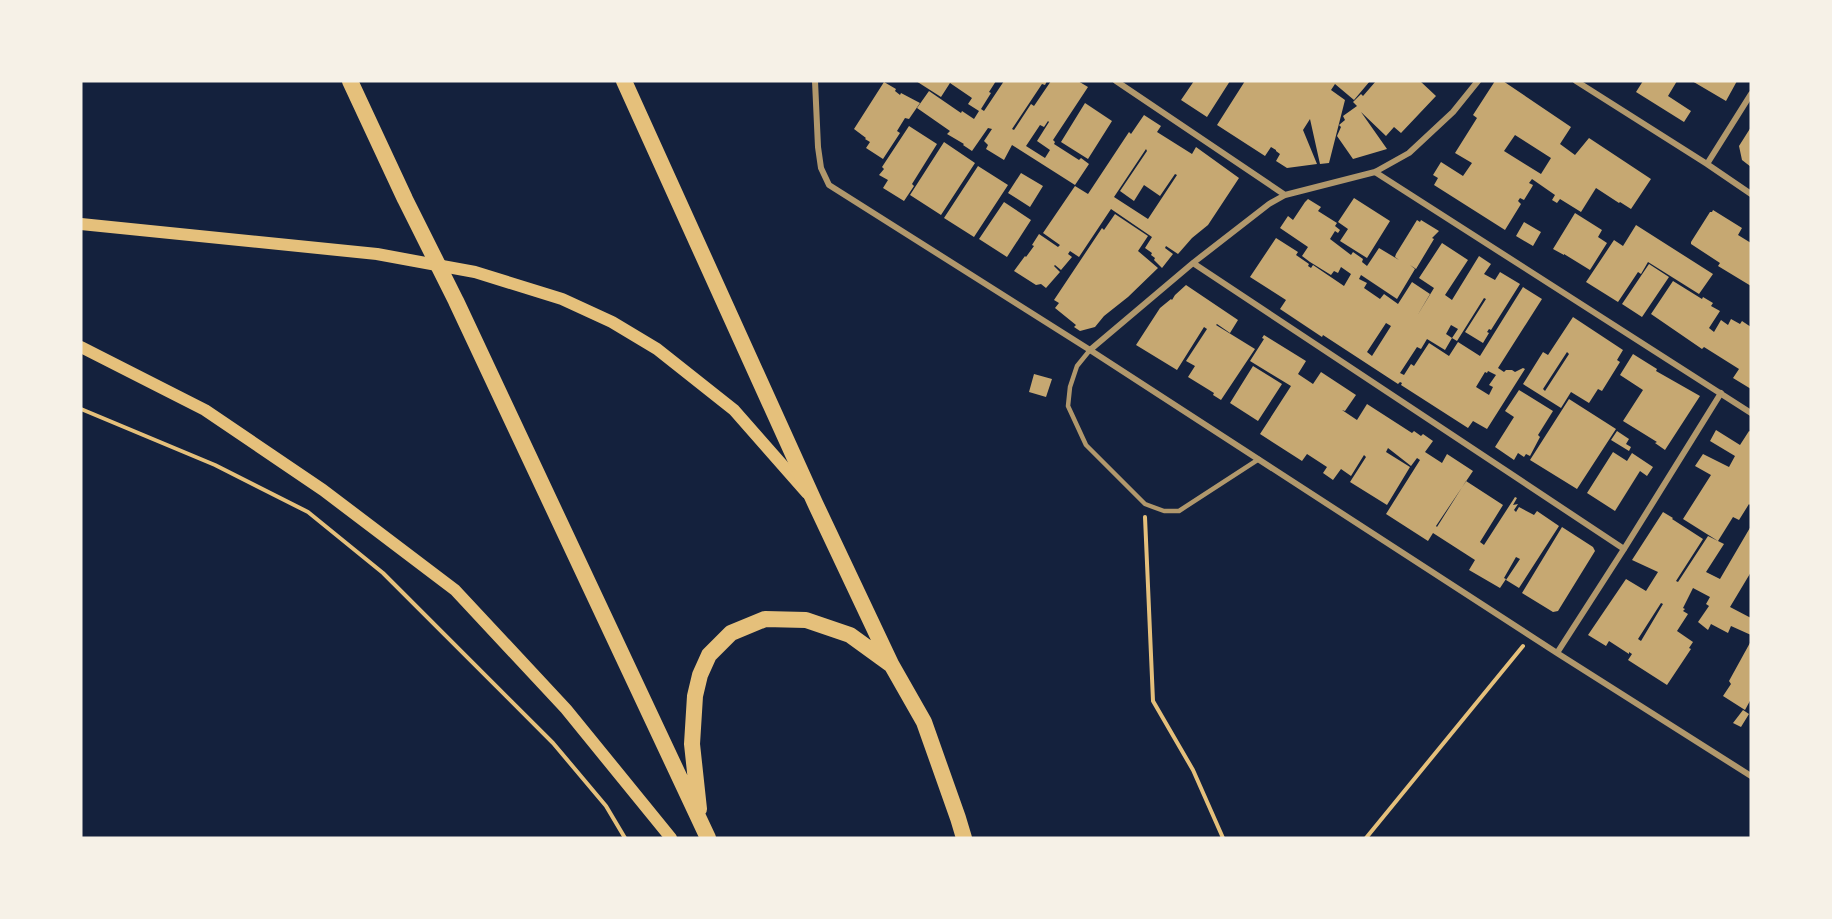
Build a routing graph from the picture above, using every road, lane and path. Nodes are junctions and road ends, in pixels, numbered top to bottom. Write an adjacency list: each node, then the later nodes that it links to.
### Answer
1 (350, 81): 27 (highway)
2 (624, 81): 20 (highway)
3 (815, 81): 15 (street)
4 (1116, 81): 11 (street)
5 (1479, 81): 9 (street)
6 (1576, 81): 8 (street)
7 (1751, 94): 8 (street)
8 (1707, 164): 10 (street)
9 (1375, 172): 11 (street); 16 (street)
10 (1751, 194)
11 (1285, 195): 13 (street)
12 (81, 224): 20 (main road)
13 (1192, 263): 15 (street); 22 (street)
14 (81, 347): 29 (main road)
15 (1090, 350): 19 (street); 21 (lane)
16 (1721, 393): 18 (street); 22 (street)
17 (81, 409): 28 (path)
18 (1751, 412)
19 (1258, 459): 21 (lane); 23 (street)
20 (815, 503): 25 (highway)
21 (1145, 504): 32 (path)
22 (1624, 549): 24 (street)
23 (1531, 636): 24 (street); 33 (path)
24 (1557, 653): 26 (street)
25 (891, 664): 27 (highway); 31 (highway)
26 (1751, 776)
27 (700, 821): 30 (highway)
28 (625, 838)
29 (671, 838)
30 (708, 838)
31 (964, 838)
32 (1223, 838)
33 (1366, 838)

